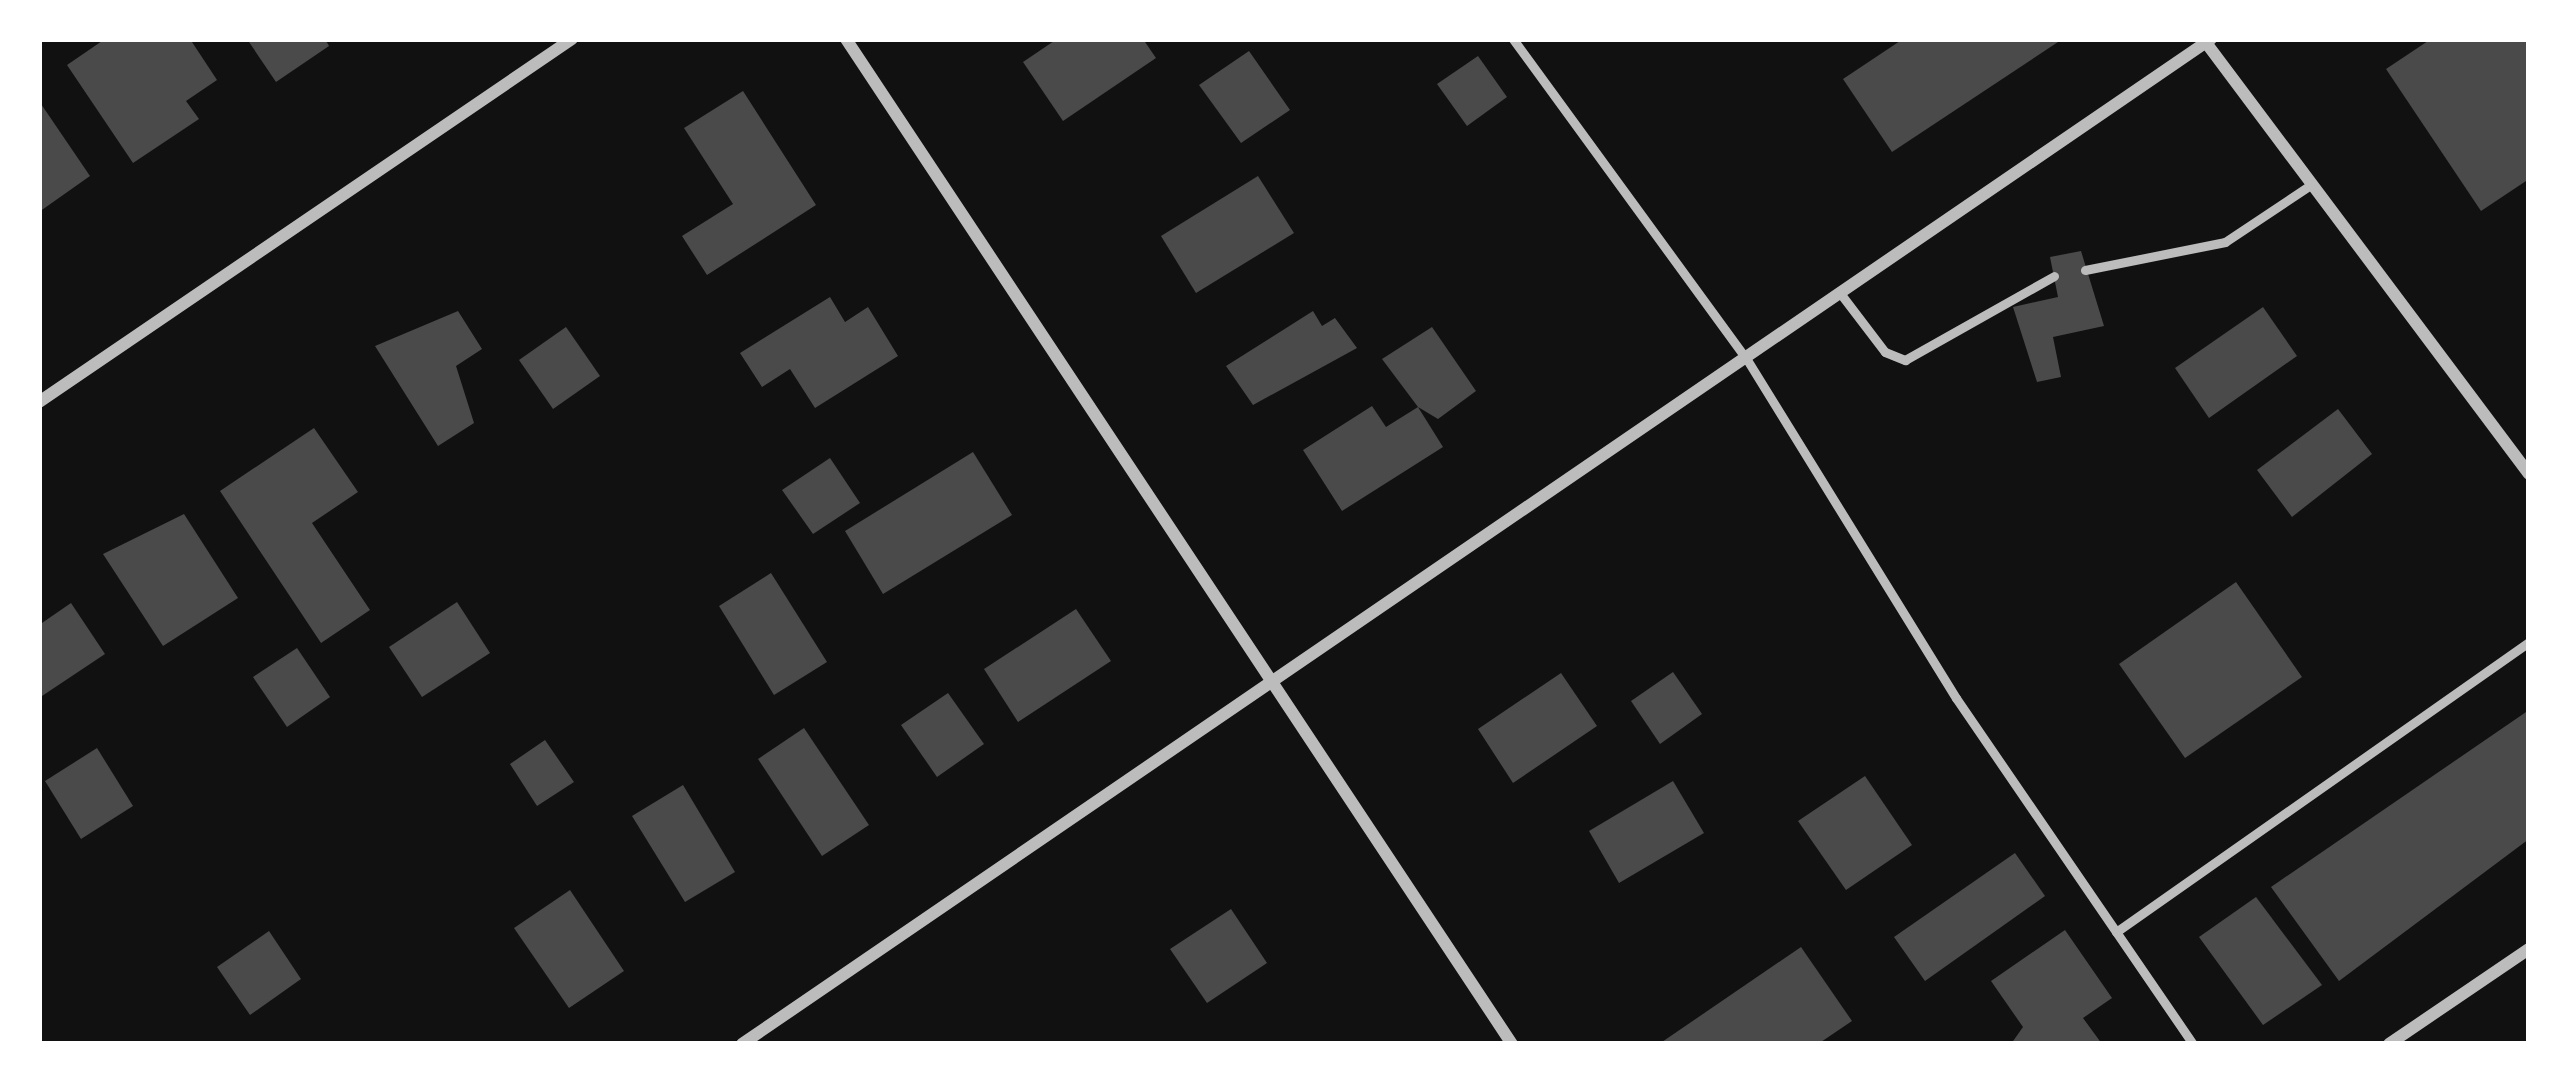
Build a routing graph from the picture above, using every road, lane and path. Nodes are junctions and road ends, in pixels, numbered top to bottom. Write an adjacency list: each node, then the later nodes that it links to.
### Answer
1 (572, 39): 10 (street)
2 (846, 39): 13 (street)
3 (1513, 39): 9 (lane)
4 (2206, 40): 5 (street); 8 (street)
5 (2312, 184): 6 (lane); 11 (street)
6 (2085, 270)
7 (2054, 276): 8 (lane)
8 (1840, 293): 9 (street)
9 (1746, 358): 13 (street); 14 (lane)
10 (39, 403)
11 (2529, 474)
12 (2529, 642): 14 (lane)
13 (1271, 684): 16 (street); 17 (street)
14 (2116, 932): 18 (lane)
15 (2529, 949): 19 (street)
16 (742, 1044)
17 (1512, 1044)
18 (2193, 1044)
19 (2389, 1044)

